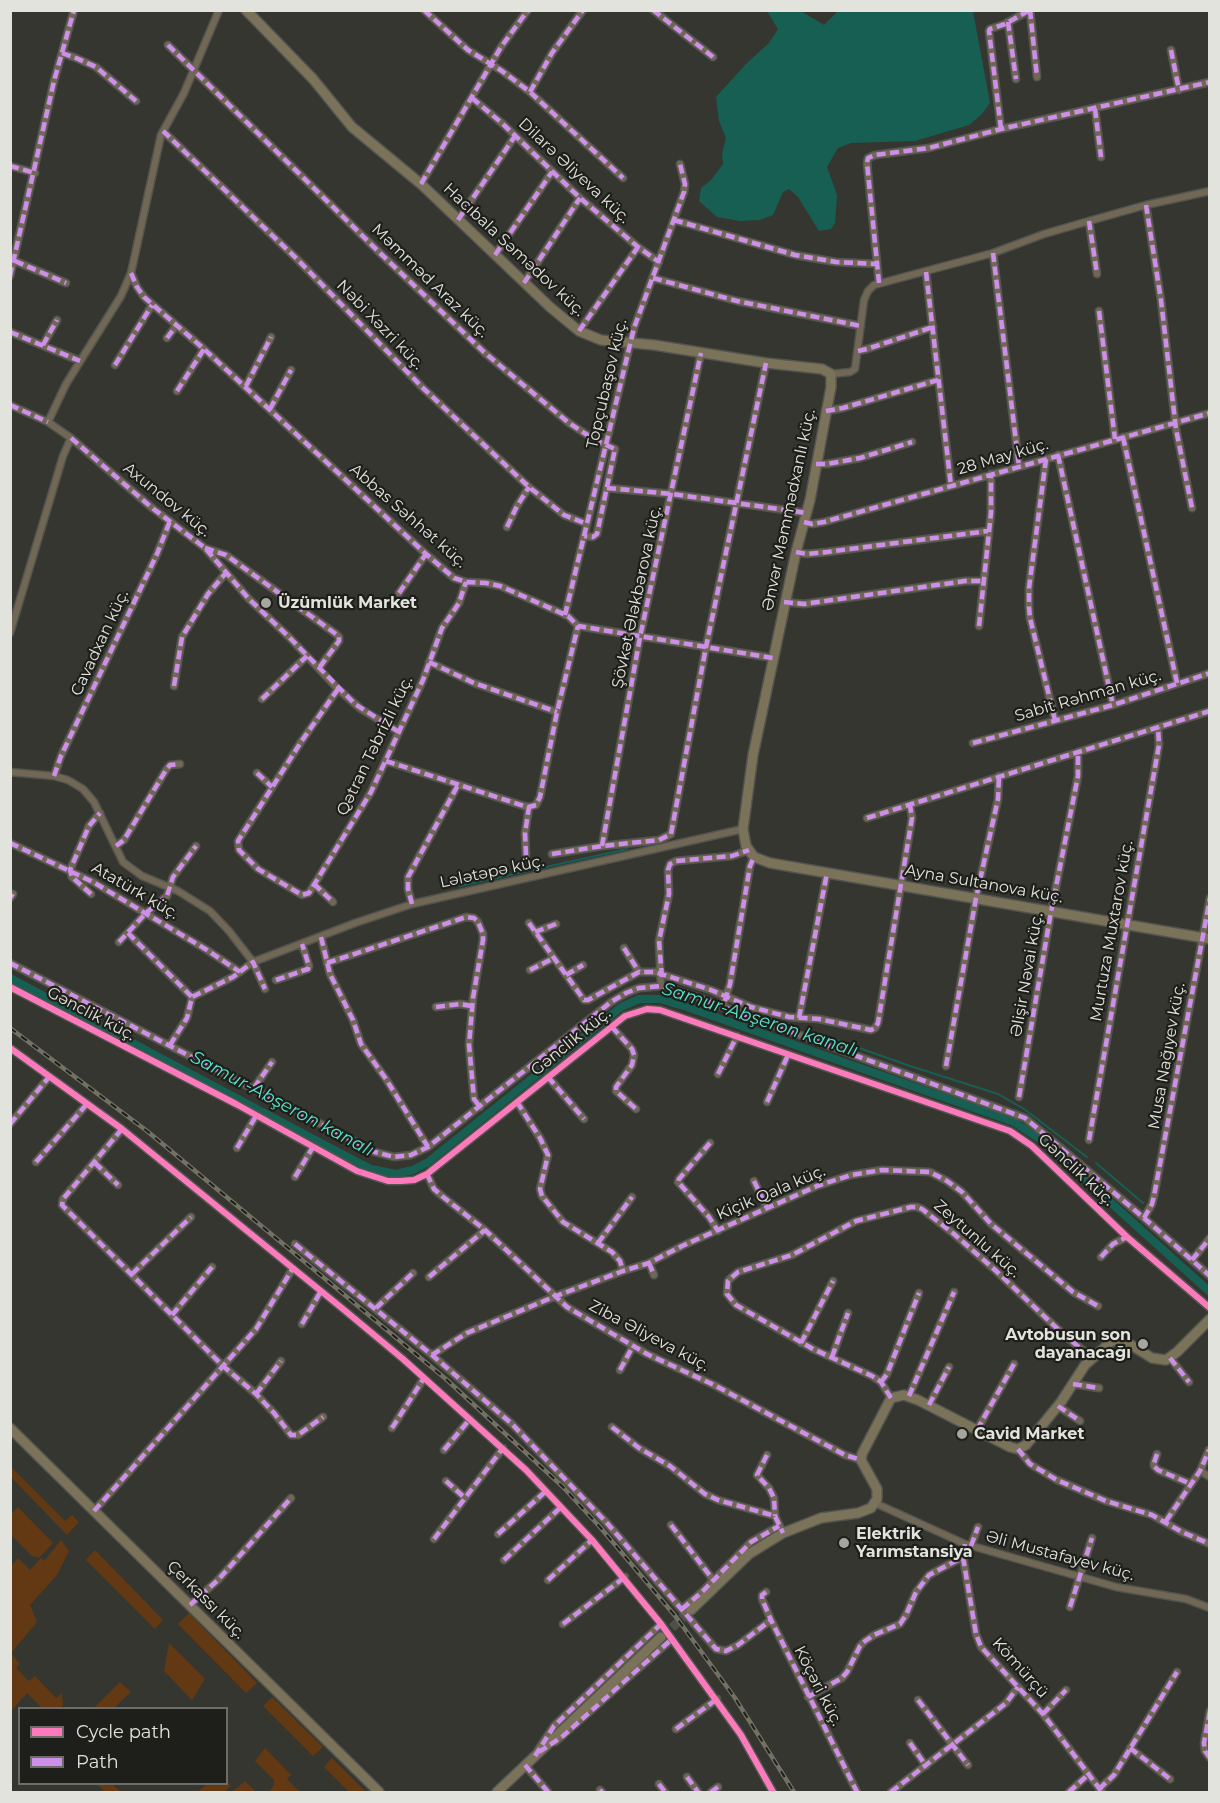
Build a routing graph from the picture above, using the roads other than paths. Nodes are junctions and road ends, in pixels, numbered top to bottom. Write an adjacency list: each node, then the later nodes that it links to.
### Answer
1 (74, 10): 12 (street)
2 (219, 10): 15 (street)
3 (246, 10): 33 (street, Hacıbala Səmədov küç.)
4 (424, 10): 14 (street)
5 (583, 10): 20 (street)
6 (653, 10): 13 (street)
7 (526, 11): 14 (street)
8 (1030, 11): 9 (street); 16 (street)
9 (1008, 22): 17 (street); 24 (street)
10 (168, 45): 15 (street, Məmməd Araz küç.)
11 (1171, 50): 19 (street)
12 (62, 54): 22 (street); 31 (street)
13 (713, 57)
14 (490, 65): 20 (street); 21 (street)
15 (194, 71): 25 (street); 86 (street, Məmməd Araz küç.)
16 (1038, 77)
17 (1016, 79)
18 (1209, 82): 19 (street)
19 (1179, 90): 23 (street)
20 (530, 92): 32 (street)
21 (472, 98): 26 (street, Dilarə Əliyeva küç.); 33 (street)
22 (136, 101)
23 (1095, 108): 24 (street); 27 (street)
24 (1001, 129): 45 (street)
25 (163, 131): 47 (street); 93 (street, Nəbi Xəzri küç.)
26 (515, 136): 30 (street, Dilarə Əliyeva küç.); 37 (street)
27 (1101, 157)
28 (680, 164): 38 (street, Topçubaşov küç.)
29 (10, 166): 31 (street)
30 (552, 172): 35 (street, Dilarə Əliyeva küç.); 42 (street)
31 (35, 173): 43 (street)
32 (623, 178)
33 (421, 184): 37 (street, Hacıbala Səmədov küç.)
34 (1209, 191): 36 (street)
35 (580, 198): 40 (street, Dilarə Əliyeva küç.); 52 (street)
36 (1146, 205): 39 (street); 82 (street)
37 (458, 220): 42 (street, Hacıbala Səmədov küç.)
38 (674, 220): 44 (street, Topçubaşov küç.); 45 (street)
39 (1089, 221): 41 (street); 48 (street)
40 (638, 247): 44 (street, Dilarə Əliyeva küç.); 60 (street)
41 (993, 253): 46 (street); 90 (street)
42 (495, 255): 52 (street, Hacıbala Səmədov küç.)
43 (15, 261): 49 (street); 51 (street)
44 (659, 262): 50 (street, Topçubaşov küç.)
45 (877, 264): 53 (street)
46 (926, 272): 53 (street); 59 (street)
47 (131, 273): 54 (street, Abbas Səhhət küç.); 69 (street)
48 (1097, 274)
49 (10, 276)
50 (653, 278): 58 (street); 64 (street, Topçubaşov küç.)
51 (66, 283)
52 (524, 283): 60 (street, Hacıbala Səmədov küç.)
53 (879, 283): 58 (street)
54 (152, 305): 57 (street, Abbas Səhhət küç.); 71 (street)
55 (1099, 311): 84 (street)
56 (57, 320): 65 (street)
57 (176, 326): 63 (street); 66 (street, Abbas Səhhət küç.)
58 (861, 326): 67 (street)
59 (933, 327): 67 (street); 74 (street)
60 (579, 331): 64 (street, Hacıbala Səmədov küç.)
61 (10, 332): 65 (street)
62 (271, 337): 75 (street)
63 (167, 338)
64 (630, 343): 68 (street, Hacıbala Səmədov küç.); 86 (street, Topçubaşov küç.)
65 (43, 345): 69 (street)
66 (204, 349): 75 (street, Abbas Səhhət küç.); 76 (street)
67 (858, 351): 73 (street)
68 (701, 353): 70 (street, Hacıbala Səmədov küç.); 95 (street, Şövkət Ələkbərova küç.)
69 (80, 362): 81 (street)
70 (766, 363): 73 (street, Hacıbala Səmədov küç.); 96 (street)
71 (115, 365)
72 (291, 370): 78 (street)
73 (831, 374): 79 (street, Ənvər Məmmədxanlı küç.)
74 (938, 380): 79 (street); 92 (street)
75 (246, 386): 78 (street, Abbas Səhhət küç.)
76 (177, 391)
77 (10, 405): 81 (street)
78 (270, 409): 106 (street, Abbas Səhhət küç.)
79 (826, 411): 89 (street, Ənvər Məmmədxanlı küç.)
80 (1209, 413): 82 (street, 28 May küç.)
81 (48, 422): 83 (street, Axundov küç.)
82 (1175, 423): 84 (street, 28 May küç.); 97 (street)
83 (71, 438): 99 (street, Axundov küç.); 115 (street)
84 (1119, 438): 87 (street, 28 May küç.); 123 (street)
85 (912, 442): 89 (street)
86 (607, 444): 94 (street); 100 (street, Topçubaşov küç.)
87 (1058, 455): 88 (street, 28 May küç.); 127 (street)
88 (1046, 459): 90 (street, 28 May küç.); 130 (street)
89 (816, 464): 98 (street, Ənvər Məmmədxanlı küç.)
90 (1019, 466): 91 (street, 28 May küç.)
91 (991, 474): 92 (street, 28 May küç.); 102 (street)
92 (951, 486): 98 (street, 28 May küç.)
93 (529, 487): 100 (street, Nəbi Xəzri küç.); 101 (street)
94 (607, 488): 95 (street, 28 May küç.); 103 (street)
95 (672, 494): 96 (street, 28 May küç.); 116 (street, Şövkət Ələkbərova küç.)
96 (736, 503): 98 (street, 28 May küç.); 117 (street)
97 (1192, 508)
98 (806, 518): 105 (street, Ənvər Məmmədxanlı küç.)
99 (170, 521): 104 (street, Axundov küç.); 139 (street, Cavadxan küç.)
100 (587, 524): 103 (street, Topçubaşov küç.)
101 (507, 527)
102 (988, 531): 105 (street); 108 (street)
103 (584, 536): 112 (street, Topçubaşov küç.)
104 (205, 548): 107 (street, Axundov küç.); 121 (street)
105 (796, 552): 111 (street, Ənvər Məmmədxanlı küç.)
106 (426, 554): 109 (street, Abbas Səhhət küç.); 110 (street)
107 (225, 574): 118 (street, Axundov küç.); 124 (street)
108 (984, 581): 111 (street); 114 (street)
109 (466, 582): 112 (street, Abbas Səhhət küç.); 120 (street, Qətran Təbrizli küç.)
110 (399, 593)
111 (784, 602): 119 (street, Ənvər Məmmədxanlı küç.)
112 (565, 615): 113 (street, Abbas Səhhət küç.)
113 (578, 626): 116 (street); 129 (street)
114 (979, 626)
115 (10, 633)
116 (640, 637): 117 (street); 151 (street, Şövkət Ələkbərova küç.)
117 (706, 647): 119 (street); 151 (street)
118 (307, 656): 121 (street, Axundov küç.); 126 (street)
119 (773, 658): 147 (street, Ənvər Məmmədxanlı küç.)
120 (429, 662): 129 (street); 132 (street, Qətran Təbrizli küç.)
121 (319, 668): 125 (street, Axundov küç.)
122 (1209, 673): 123 (street, Sabit Rəhman küç.)
123 (1177, 683): 127 (street, Sabit Rəhman küç.)
124 (174, 686)
125 (339, 689): 132 (street, Axundov küç.); 142 (street)
126 (262, 699)
127 (1113, 705): 130 (street, Sabit Rəhman küç.)
128 (1209, 711): 131 (street)
129 (557, 712): 144 (street)
130 (1055, 720): 133 (street, Sabit Rəhman küç.)
131 (1158, 727): 134 (street); 169 (street, Murtuza Muxtarov küç.)
132 (399, 732): 135 (street, Qətran Təbrizli küç.)
133 (973, 743)
134 (1078, 752): 140 (street); 165 (street, Əlişir Nəvai küç.)
135 (386, 761): 141 (street); 157 (street, Qətran Təbrizli küç.)
136 (180, 764): 149 (street)
137 (10, 772): 139 (street)
138 (257, 773): 142 (street)
139 (54, 776): 145 (street)
140 (999, 776): 143 (street); 161 (street)
141 (458, 785): 144 (street); 164 (street)
142 (272, 787): 157 (street)
143 (910, 805): 146 (street); 158 (street)
144 (529, 807): 154 (street)
145 (100, 813): 149 (street); 155 (street)
146 (867, 818)
147 (743, 829): 153 (street, Ənvər Məmmədxanlı küç.); 164 (street, Lələtəpə küç.)
148 (10, 843): 155 (street, Atatürk küç.)
149 (116, 846): 159 (street)
150 (196, 846): 159 (street)
151 (602, 846): 152 (street)
152 (552, 854)
153 (751, 854): 156 (street, Ayna Sultanova küç.); 185 (street); 192 (street)
154 (526, 855)
155 (70, 870): 160 (street); 166 (street, Atatürk küç.)
156 (827, 873): 158 (street, Ayna Sultanova küç.); 196 (street)
157 (314, 884): 163 (street)
158 (901, 885): 161 (street, Ayna Sultanova küç.); 196 (street)
159 (168, 886): 166 (street); 178 (street)
160 (91, 894)
161 (976, 898): 165 (street, Ayna Sultanova küç.); 203 (street)
162 (1209, 898): 173 (street, Musa Nağıyev küç.)
163 (333, 902)
164 (412, 904): 172 (street, Lələtəpə küç.)
165 (1051, 912): 169 (street, Ayna Sultanova küç.); 208 (street, Əlişir Nəvai küç.)
166 (146, 913): 171 (street); 183 (street, Atatürk küç.)
167 (529, 923): 170 (street)
168 (556, 924): 170 (street)
169 (1126, 924): 173 (street, Ayna Sultanova küç.); 218 (street, Murtuza Muxtarov küç.)
170 (535, 932): 177 (street)
171 (128, 933): 174 (street); 191 (street)
172 (321, 937): 175 (street, Lələtəpə küç.); 180 (street)
173 (1206, 938): 232 (street, Musa Nağıyev küç.)
174 (118, 942)
175 (302, 944): 178 (street, Lələtəpə küç.); 187 (street)
176 (624, 948): 184 (street)
177 (554, 958): 182 (street); 186 (street)
178 (254, 962): 183 (street, Lələtəpə küç.); 190 (street)
179 (10, 963): 199 (street, Gənclik küç.)
180 (327, 963): 193 (street); 221 (street)
181 (583, 965): 186 (street)
182 (530, 970)
183 (240, 972): 191 (street, Lələtəpə küç.)
184 (639, 972): 185 (street); 186 (street)
185 (662, 973): 189 (street); 192 (street)
186 (566, 975)
187 (276, 980)
188 (10, 987): 214 (street, Gənclik küç.)
189 (661, 987): 195 (street, Gənclik küç.); 212 (street, Gənclik küç.)
190 (265, 989)
191 (192, 997): 199 (street)
192 (726, 997): 195 (street); 196 (street)
193 (472, 1006): 194 (street); 212 (street)
194 (436, 1007)
195 (722, 1007): 232 (street, Gənclik küç.)
196 (799, 1018)
197 (612, 1026): 198 (street, Gənclik küç.); 206 (street, Gənclik küç.); 213 (street)
198 (737, 1035): 201 (street, Gənclik küç.); 204 (street)
199 (170, 1046): 207 (street, Gənclik küç.)
200 (10, 1048): 205 (street)
201 (788, 1055): 210 (street); 235 (street, Gənclik küç.)
202 (272, 1062): 207 (street)
203 (946, 1066)
204 (718, 1074)
205 (49, 1077): 211 (street); 216 (street)
206 (548, 1077): 209 (street, Gənclik küç.); 215 (street)
207 (254, 1088): 221 (street, Gənclik küç.)
208 (1019, 1097)
209 (517, 1102): 225 (street, Gənclik küç.); 237 (street)
210 (767, 1102)
211 (87, 1104): 217 (street); 223 (street)
212 (480, 1107): 221 (street, Gənclik küç.)
213 (636, 1109)
214 (256, 1116): 220 (street, Gənclik küç.); 222 (street)
215 (584, 1119)
216 (10, 1124)
217 (122, 1129): 224 (street); 243 (street)
218 (1089, 1140)
219 (710, 1143): 234 (street)
220 (313, 1147): 225 (street, Gənclik küç.); 226 (street)
221 (428, 1147)
222 (237, 1148)
223 (36, 1162)
224 (95, 1163): 228 (street); 246 (street)
225 (427, 1174): 233 (street, Ziba Əliyeva küç.)
226 (295, 1178)
227 (754, 1181): 230 (street)
228 (118, 1185)
229 (632, 1197): 237 (street)
230 (767, 1208): 234 (street, Kiçik Qala küç.); 255 (street, Kiçik Qala küç.)
231 (191, 1217): 246 (street)
232 (1144, 1218): 240 (street, Gənclik küç.)
233 (485, 1230): 249 (street); 254 (street, Ziba Əliyeva küç.)
234 (718, 1231): 241 (street, Kiçik Qala küç.)
235 (1127, 1237): 239 (street); 257 (street, Gənclik küç.)
236 (1209, 1238): 240 (street)
237 (598, 1243): 244 (street)
238 (295, 1244): 256 (street)
239 (1101, 1257)
240 (1192, 1260): 248 (street, Gənclik küç.)
241 (649, 1263): 244 (street, Kiçik Qala küç.); 247 (street)
242 (212, 1267): 259 (street)
243 (293, 1268): 251 (street); 270 (street)
244 (623, 1270): 254 (street, Kiçik Qala küç.)
245 (413, 1273): 256 (street)
246 (132, 1274): 259 (street)
247 (654, 1275)
248 (1209, 1276)
249 (429, 1277)
250 (833, 1281): 262 (street)
251 (321, 1291): 261 (street); 273 (street)
252 (954, 1292): 279 (street)
253 (919, 1293): 274 (street)
254 (556, 1296): 263 (street, Ziba Əliyeva küç.); 264 (street, Kiçik Qala küç.)
255 (1098, 1306)
256 (376, 1308): 264 (street)
257 (1209, 1308)
258 (848, 1313): 265 (street)
259 (172, 1315): 270 (street)
260 (1209, 1319): 267 (street)
261 (302, 1324)
262 (801, 1343): 265 (street); 266 (street, Zeytunlu küç.)
263 (633, 1346): 272 (street); 296 (street, Ziba Əliyeva küç.)
264 (432, 1355): 328 (street)
265 (832, 1357): 274 (street)
266 (1092, 1358): 267 (street); 276 (street)
267 (1170, 1358): 275 (street)
268 (281, 1361): 278 (street)
269 (1014, 1364): 289 (street)
270 (223, 1366): 278 (street); 306 (street)
271 (949, 1367): 281 (street)
272 (620, 1370)
273 (424, 1378): 284 (street); 288 (street)
274 (881, 1382): 280 (street)
275 (1189, 1382)
276 (1073, 1384): 277 (street); 282 (street)
277 (1100, 1388)
278 (256, 1395): 283 (street)
279 (909, 1396): 280 (street); 281 (street)
280 (891, 1398): 296 (street)
281 (929, 1405): 289 (street)
282 (1058, 1406): 285 (street); 291 (street)
283 (323, 1417)
284 (470, 1419): 290 (street); 292 (street)
285 (1080, 1421)
286 (612, 1427): 307 (street)
287 (10, 1428): 306 (street, Çerkassı küç.)
288 (392, 1428)
289 (977, 1430): 291 (street)
290 (503, 1448): 301 (street); 303 (street)
291 (1018, 1449): 308 (street)
292 (444, 1450)
293 (1209, 1450): 297 (street)
294 (1157, 1454): 300 (street)
295 (767, 1455): 307 (street)
296 (861, 1460): 304 (street)
297 (1200, 1471): 298 (street); 300 (street)
298 (1209, 1477)
299 (446, 1481): 303 (street)
300 (1191, 1484): 308 (street)
301 (546, 1491): 305 (street); 312 (street)
302 (291, 1498): 325 (street)
303 (465, 1498): 314 (street)
304 (875, 1503): 311 (street); 317 (street, Əli Mustafayev küç.)
305 (561, 1507): 315 (street); 319 (street)
306 (94, 1511): 325 (street, Çerkassı küç.)
307 (775, 1516): 311 (street)
308 (1166, 1521): 316 (street)
309 (671, 1525): 323 (street)
310 (978, 1527): 317 (street, Kömürçü)
311 (781, 1529): 323 (street); 328 (street)
312 (498, 1534)
313 (1092, 1538): 321 (street)
314 (434, 1539)
315 (592, 1540): 320 (street); 322 (street)
316 (1209, 1544)
317 (968, 1545): 318 (street, Kömürçü); 321 (street, Əli Mustafayev küç.)
318 (963, 1557): 335 (street, Kömürçü); 337 (street)
319 (504, 1560)
320 (624, 1577): 330 (street); 331 (street)
321 (1078, 1577): 326 (street); 327 (street, Əli Mustafayev küç.)
322 (548, 1580)
323 (714, 1581): 328 (street)
324 (766, 1592): 329 (street, Köçəri küç.)
325 (190, 1605): 357 (street, Çerkassı küç.)
326 (1070, 1607)
327 (1209, 1608)
328 (686, 1610): 329 (street)
329 (771, 1620): 337 (street, Köçəri küç.)
330 (563, 1624)
331 (661, 1624): 333 (street); 346 (street)
332 (661, 1638): 346 (street)
333 (672, 1639): 338 (street); 346 (street)
334 (1177, 1672): 345 (street)
335 (1018, 1687): 341 (street, Kömürçü); 344 (street)
336 (1066, 1690): 341 (street)
337 (808, 1696): 364 (street, Köçəri küç.)
338 (717, 1699): 342 (street); 363 (street)
339 (918, 1700): 344 (street)
340 (1209, 1712): 347 (street)
341 (1043, 1714): 351 (street, Kömürçü)
342 (676, 1729)
343 (910, 1743): 350 (street)
344 (953, 1746): 349 (street); 350 (street)
345 (1130, 1748): 353 (street); 356 (street)
346 (534, 1756): 348 (street)
347 (1209, 1758)
348 (525, 1765): 358 (street); 359 (street)
349 (968, 1765)
350 (926, 1766): 365 (street)
351 (1089, 1774): 356 (street, Kömürçü); 366 (street)
352 (687, 1777): 361 (street)
353 (1170, 1779)
354 (659, 1784): 360 (street)
355 (718, 1788): 362 (street)
356 (1100, 1791)
357 (379, 1792)
358 (497, 1792)
359 (548, 1792)
360 (665, 1792)
361 (698, 1792)
362 (711, 1792)
363 (773, 1792)
364 (857, 1792)
365 (891, 1792)
366 (1069, 1792)

